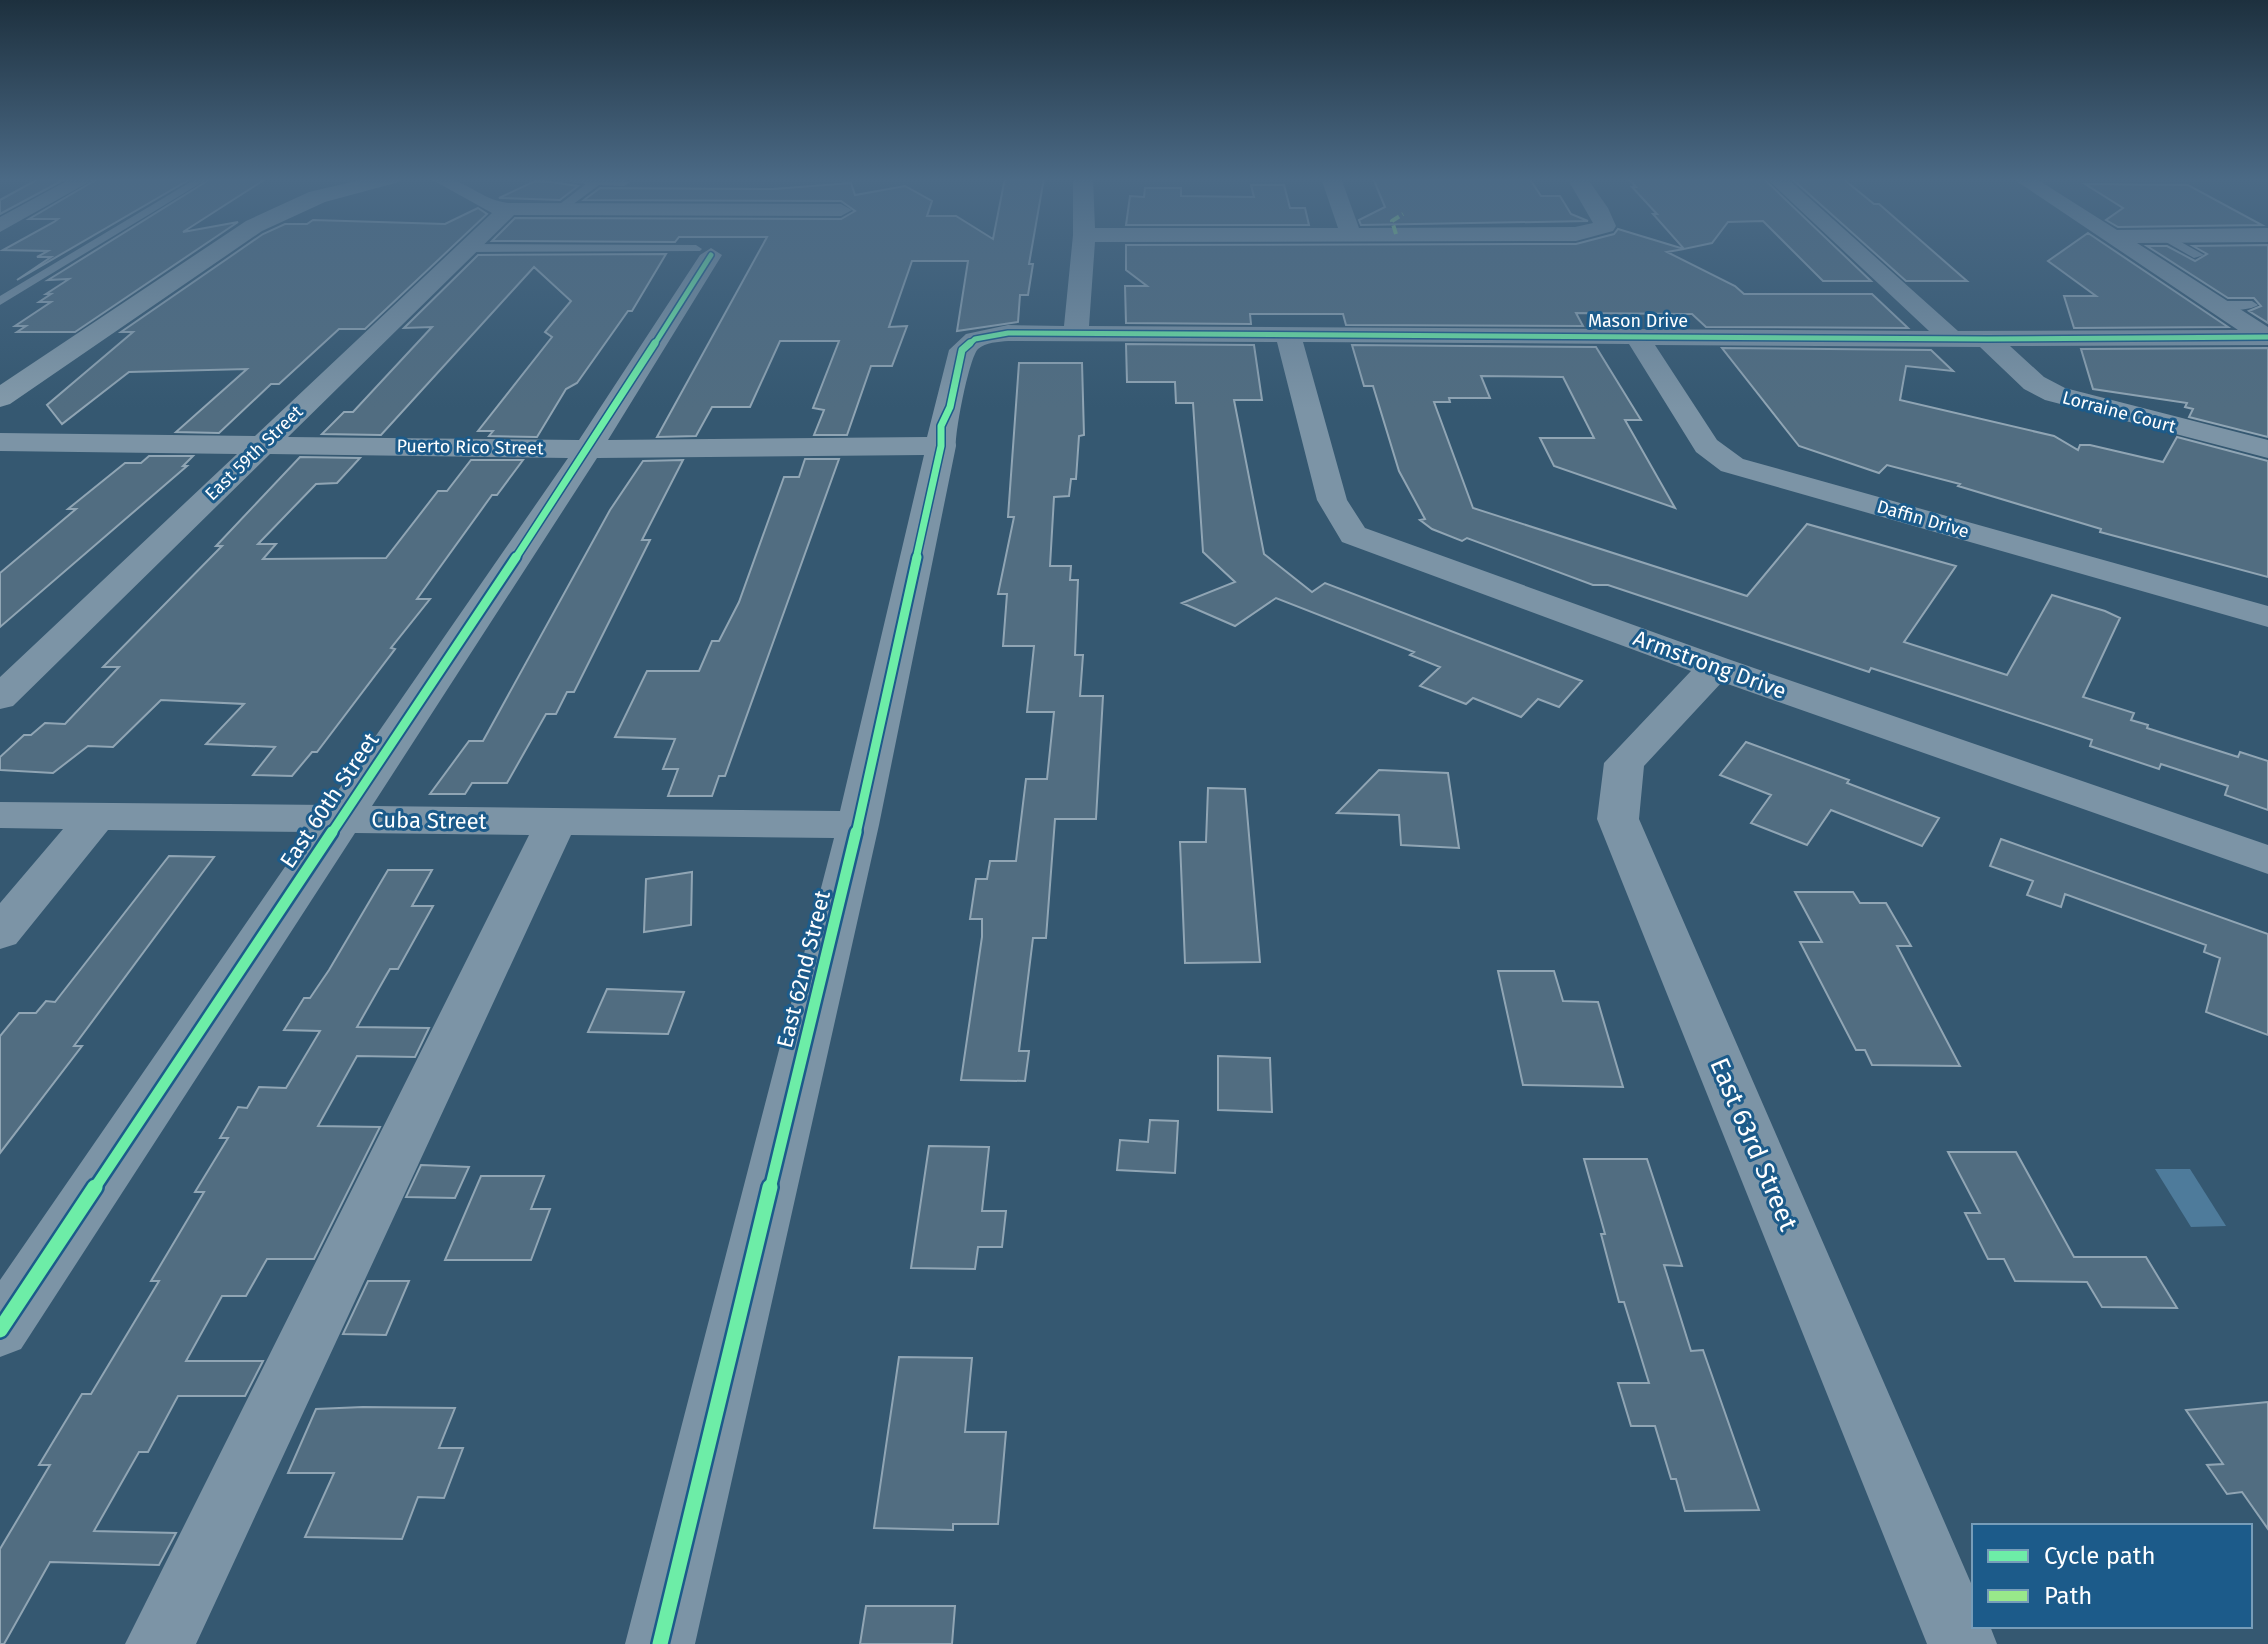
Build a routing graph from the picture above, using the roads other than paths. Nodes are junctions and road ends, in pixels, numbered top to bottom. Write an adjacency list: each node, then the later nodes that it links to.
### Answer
1 (77, 255): 9 (lane)
2 (212, 255): 18 (main road)
3 (462, 255): 20 (street, East 59th Street)
4 (703, 255): 22 (street, East 60th Street)
5 (1082, 255): 12 (street)
6 (1860, 255): 16 (street)
7 (2144, 255): 10 (street)
8 (2258, 290): 10 (lane)
9 (0, 301)
10 (2235, 305): 15 (street)
11 (1008, 333): 12 (street, Mason Drive); 21 (street, East 62nd Street)
12 (1076, 334): 13 (street, Mason Drive)
13 (1288, 334): 14 (street, Mason Drive); 25 (street, Armstrong Drive)
14 (1637, 337): 16 (street, Mason Drive); 24 (street, Daffin Drive)
15 (2267, 337): 17 (street, Mason Drive)
16 (1952, 339): 17 (street, Mason Drive)
17 (1987, 339): 23 (street, Lorraine Court)
18 (0, 398)
19 (0, 442): 20 (street, Puerto Rico Street)
20 (263, 444): 22 (street, Puerto Rico Street); 26 (street, East 59th Street)
21 (941, 446): 22 (street, Puerto Rico Street); 31 (street, East 62nd Street)
22 (588, 449): 29 (street, East 60th Street)
23 (2268, 449)
24 (2268, 617)
25 (1715, 667): 32 (street, Armstrong Drive); 37 (street, East 63rd Street)
26 (0, 698)
27 (0, 815): 28 (street, Cuba Street)
28 (97, 816): 29 (street, Cuba Street); 33 (street)
29 (340, 819): 30 (street, Cuba Street); 34 (street, East 60th Street)
30 (556, 822): 31 (street, Cuba Street); 35 (street)
31 (858, 825): 36 (street, East 62nd Street)
32 (2268, 860)
33 (0, 933)
34 (0, 1330)
35 (160, 1644)
36 (660, 1644)
37 (1962, 1644)

